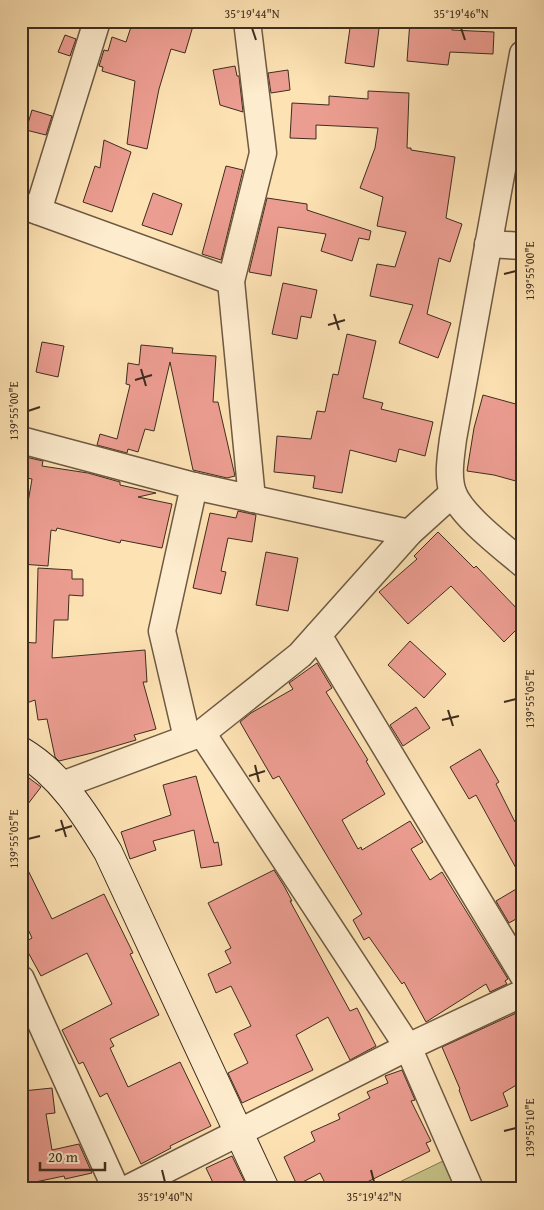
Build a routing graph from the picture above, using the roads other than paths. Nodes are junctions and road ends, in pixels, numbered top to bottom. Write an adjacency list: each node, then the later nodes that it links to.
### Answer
1 (97, 21): 4 (street)
2 (247, 21): 7 (street)
3 (522, 64): 5 (street)
4 (29, 208): 7 (street)
5 (488, 244): 6 (street); 10 (street)
6 (523, 246)
7 (231, 281): 11 (street)
8 (21, 440): 9 (street)
9 (194, 486): 11 (street); 15 (street)
10 (453, 493): 12 (street); 13 (street)
11 (252, 499): 12 (street)
12 (409, 533): 14 (street)
13 (523, 564)
14 (318, 636): 15 (street); 18 (street)
15 (195, 736): 17 (street); 21 (street)
16 (21, 751): 17 (street)
17 (62, 785): 22 (street)
18 (523, 975)
19 (21, 979): 23 (street)
20 (523, 993): 21 (street)
21 (408, 1047): 22 (street); 26 (street)
22 (239, 1132): 24 (street); 25 (street)
23 (116, 1189)
24 (127, 1189)
25 (266, 1189)
26 (470, 1189)

